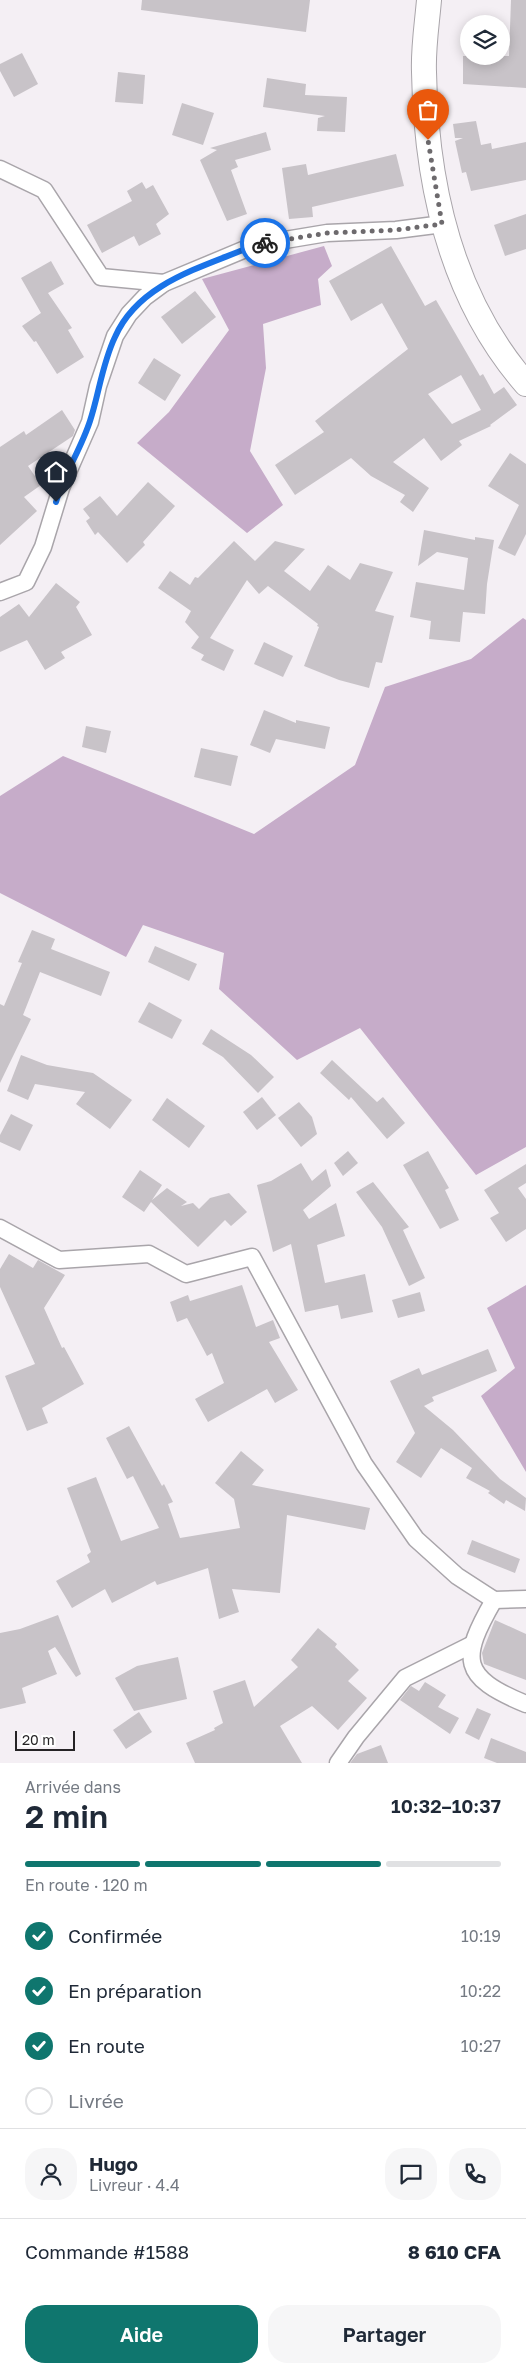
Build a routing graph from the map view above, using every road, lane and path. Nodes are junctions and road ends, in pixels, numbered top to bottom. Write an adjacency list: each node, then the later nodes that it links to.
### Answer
1 (429, 0): 3 (main road)
2 (0, 169): 4 (street)
3 (442, 224): 4 (street); 5 (main road)
4 (164, 284): 6 (street)
5 (526, 384)
6 (0, 592)
7 (0, 1228): 9 (street)
8 (526, 1599): 9 (street)
9 (494, 1600): 10 (street)
10 (471, 1645): 11 (street); 12 (street)
11 (526, 1704)
12 (338, 1763)

